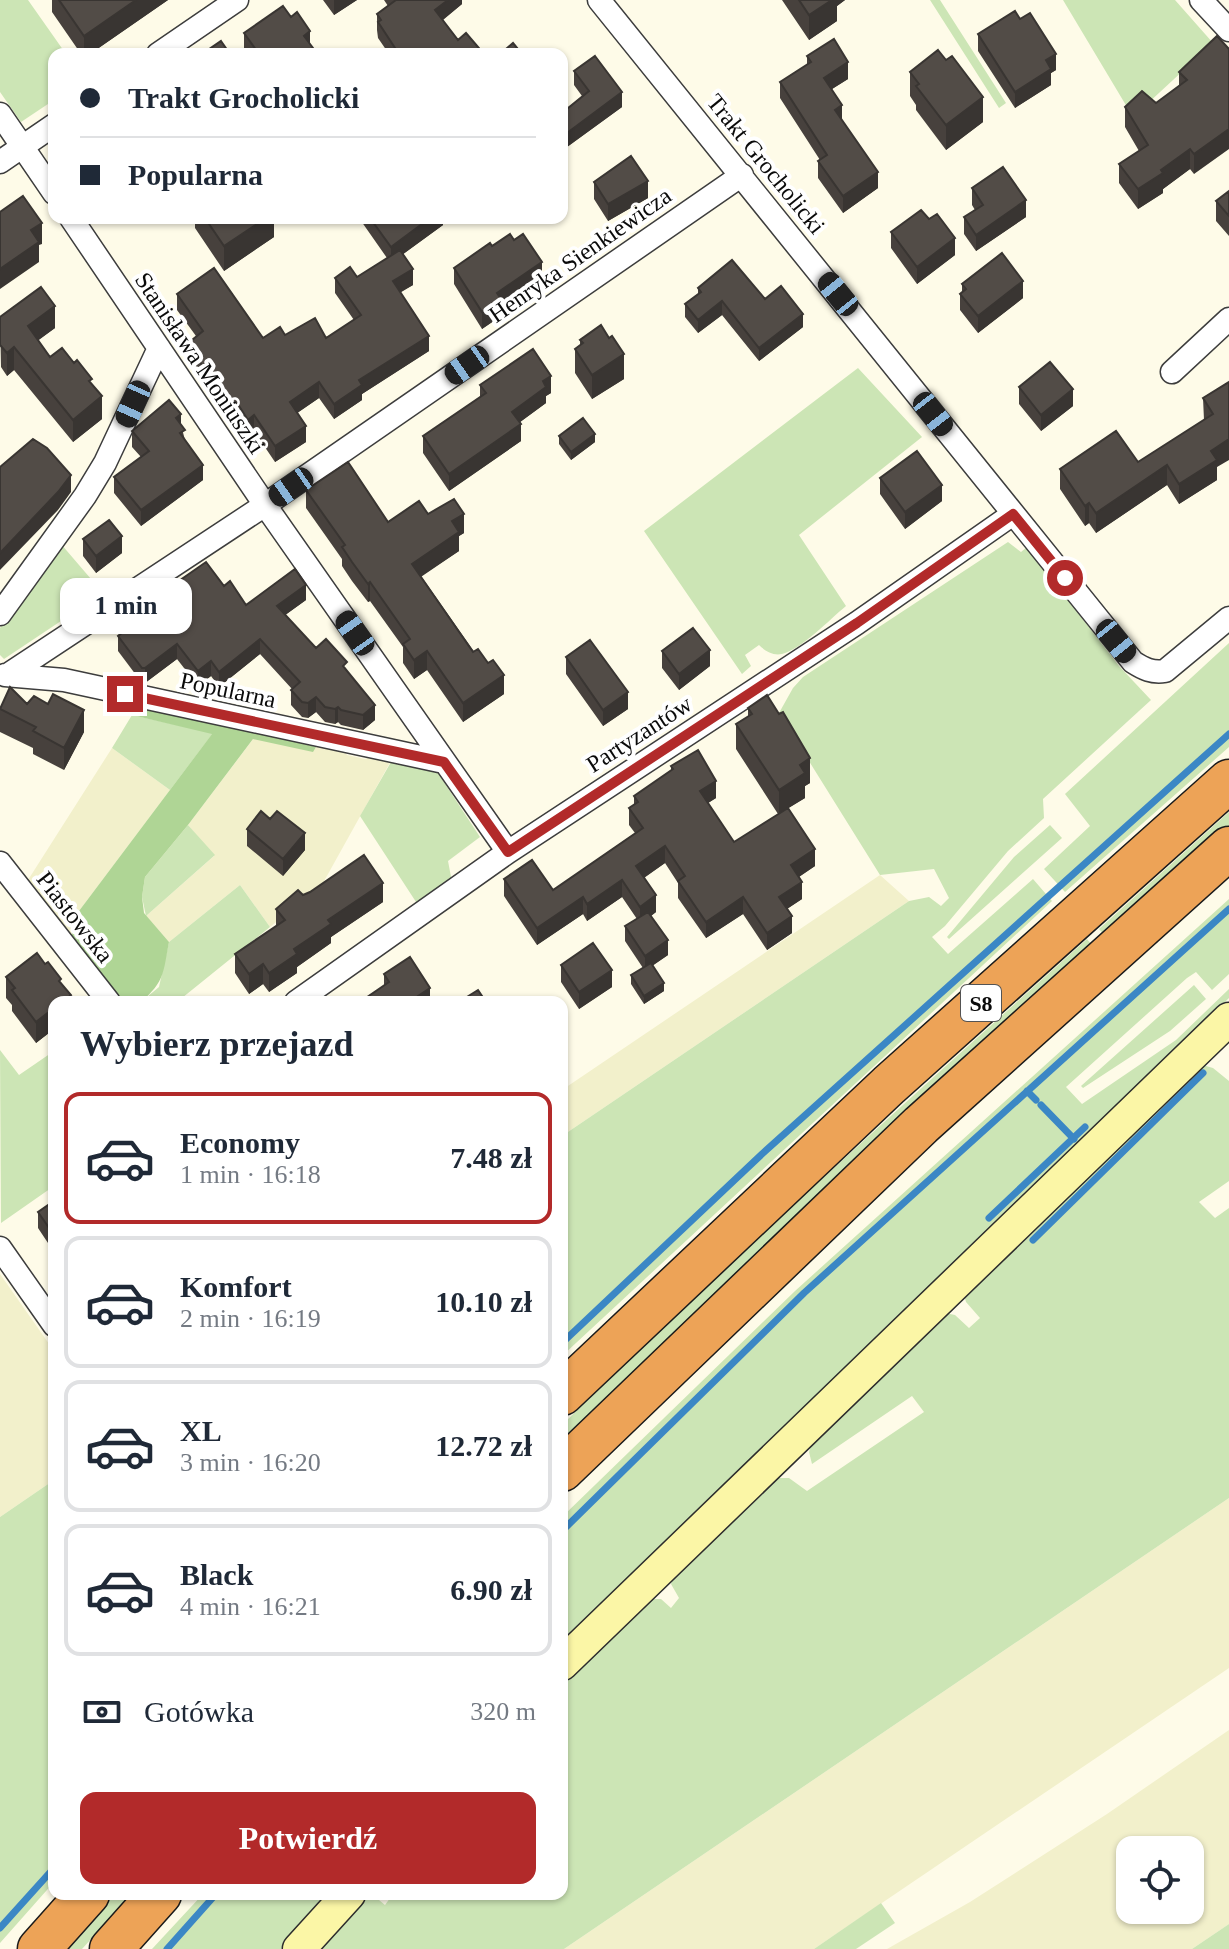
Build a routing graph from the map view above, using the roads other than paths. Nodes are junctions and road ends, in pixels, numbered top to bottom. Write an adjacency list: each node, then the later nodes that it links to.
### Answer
1 (237, 0): 5 (street)
2 (599, 0): 10 (street, Trakt Grocholicki)
3 (1201, 0): 4 (street)
4 (1229, 30)
5 (167, 48)
6 (0, 114): 8 (street)
7 (48, 129): 8 (street)
8 (22, 146): 9 (street); 11 (street)
9 (0, 162)
10 (742, 175): 16 (street, Henryka Sienkiewicza); 17 (street, Trakt Grocholicki)
11 (48, 184)
12 (75, 224): 14 (street, Stanisława Moniuszki)
13 (1229, 319): 15 (street)
14 (159, 348): 16 (street, Stanisława Moniuszki); 18 (street)
15 (1172, 372)
16 (265, 505): 20 (street, Henryka Sienkiewicza); 21 (street, Stanisława Moniuszki)
17 (1013, 514): 19 (street, Trakt Grocholicki); 24 (street, Partyzantów)
18 (0, 614)
19 (1229, 618)
20 (5, 675): 21 (street, Popularna)
21 (444, 762): 24 (street, Stanisława Moniuszki)
22 (1229, 781): 31 (highway, S8)
23 (1229, 848): 32 (highway, S8)
24 (508, 852): 27 (street, Partyzantów)
25 (0, 863): 26 (street, Piastowska)
26 (104, 996)
27 (304, 996)
28 (1229, 1019): 33 (street)
29 (0, 1248): 30 (street)
30 (48, 1316)
31 (568, 1388)
32 (568, 1464)
33 (568, 1658)
34 (83, 1900): 37 (highway)
35 (155, 1900): 38 (highway)
36 (344, 1900): 39 (street)
37 (39, 1949)
38 (111, 1949)
39 (299, 1949)

